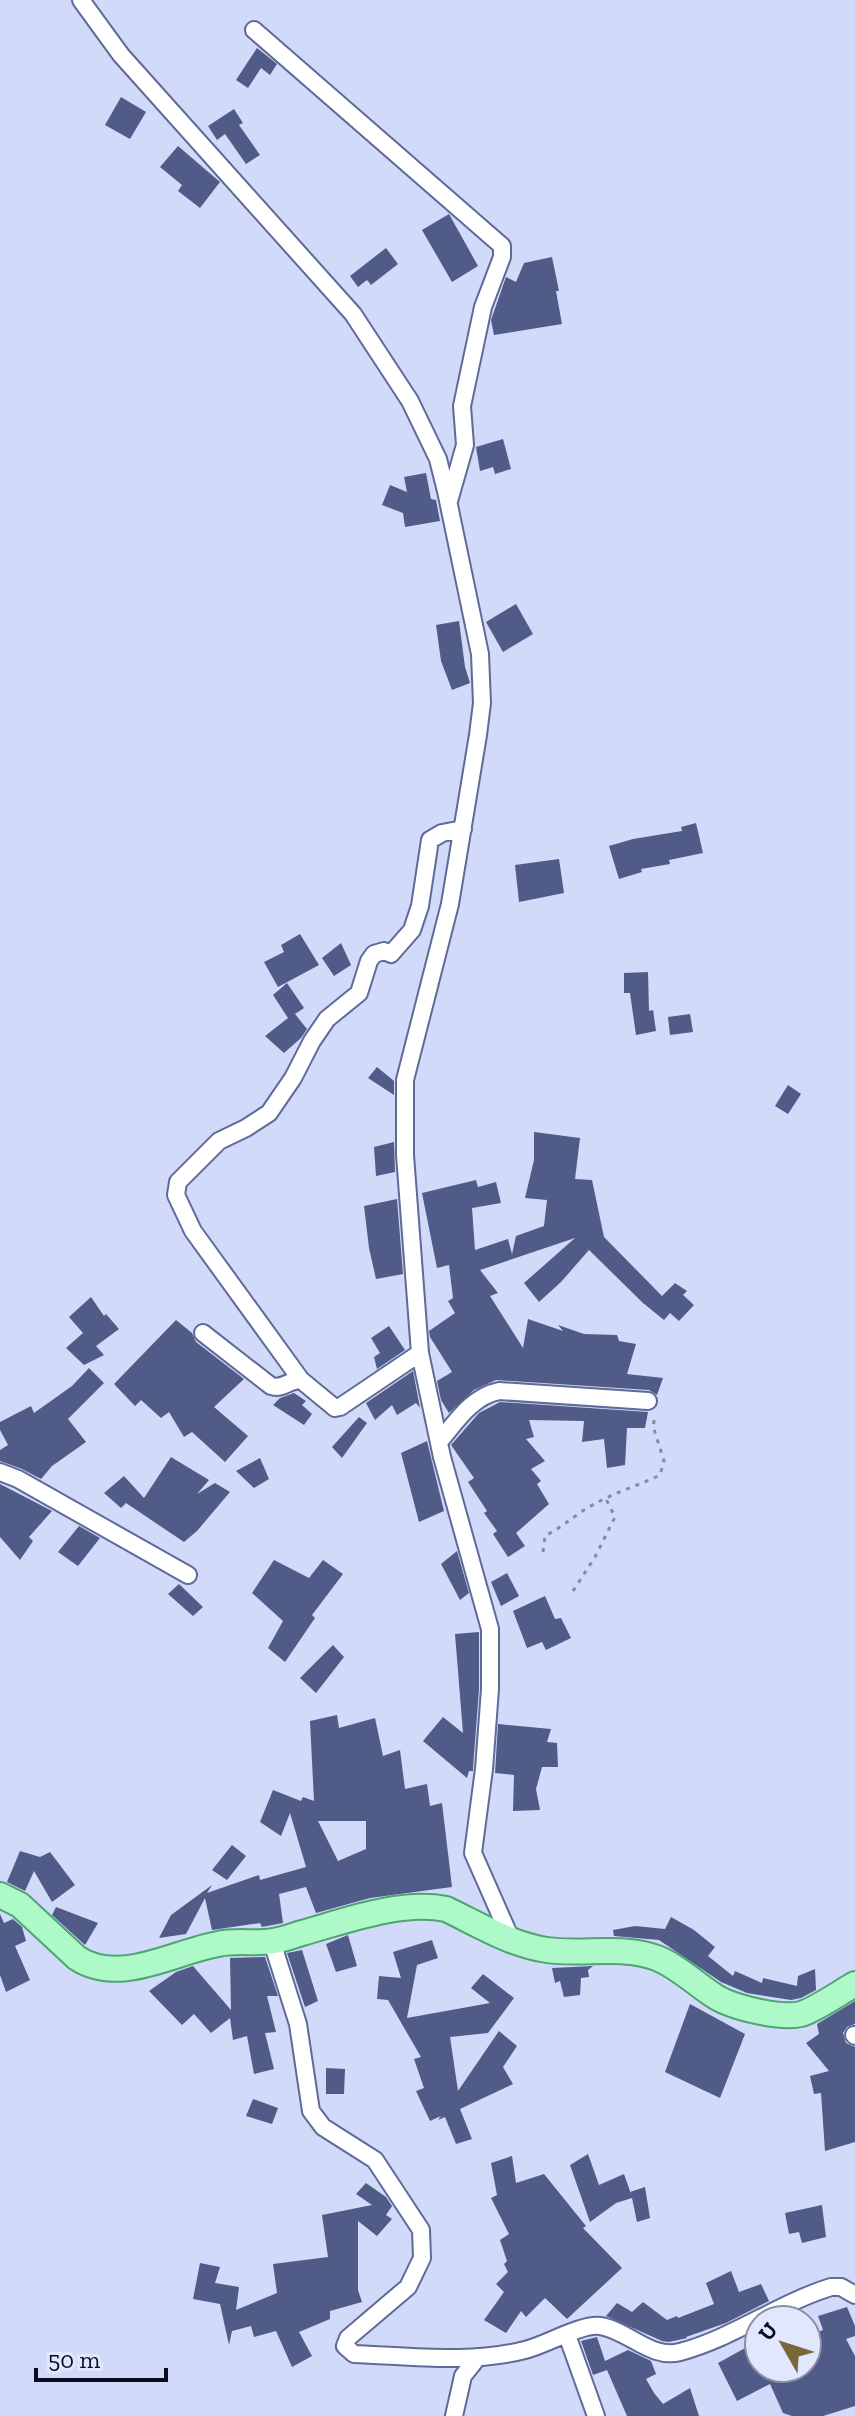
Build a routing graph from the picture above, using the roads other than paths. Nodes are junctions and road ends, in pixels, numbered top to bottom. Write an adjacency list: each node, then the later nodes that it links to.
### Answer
1 (81, 0): 3 (street)
2 (254, 30): 3 (street)
3 (449, 503): 4 (street)
4 (463, 829): 6 (street); 7 (street)
5 (203, 1333): 7 (street)
6 (420, 1353): 7 (street); 9 (street)
7 (301, 1380)
8 (648, 1401): 9 (street)
9 (439, 1442): 13 (street)
10 (0, 1472): 11 (street)
11 (188, 1575)
12 (0, 1895): 14 (main road)
13 (511, 1939): 14 (main road); 15 (main road)
14 (272, 1942): 18 (street)
15 (855, 1984)
16 (855, 2295): 17 (street)
17 (567, 2335): 18 (street); 20 (street)
18 (478, 2357): 19 (street)
19 (454, 2416)
20 (596, 2416)

